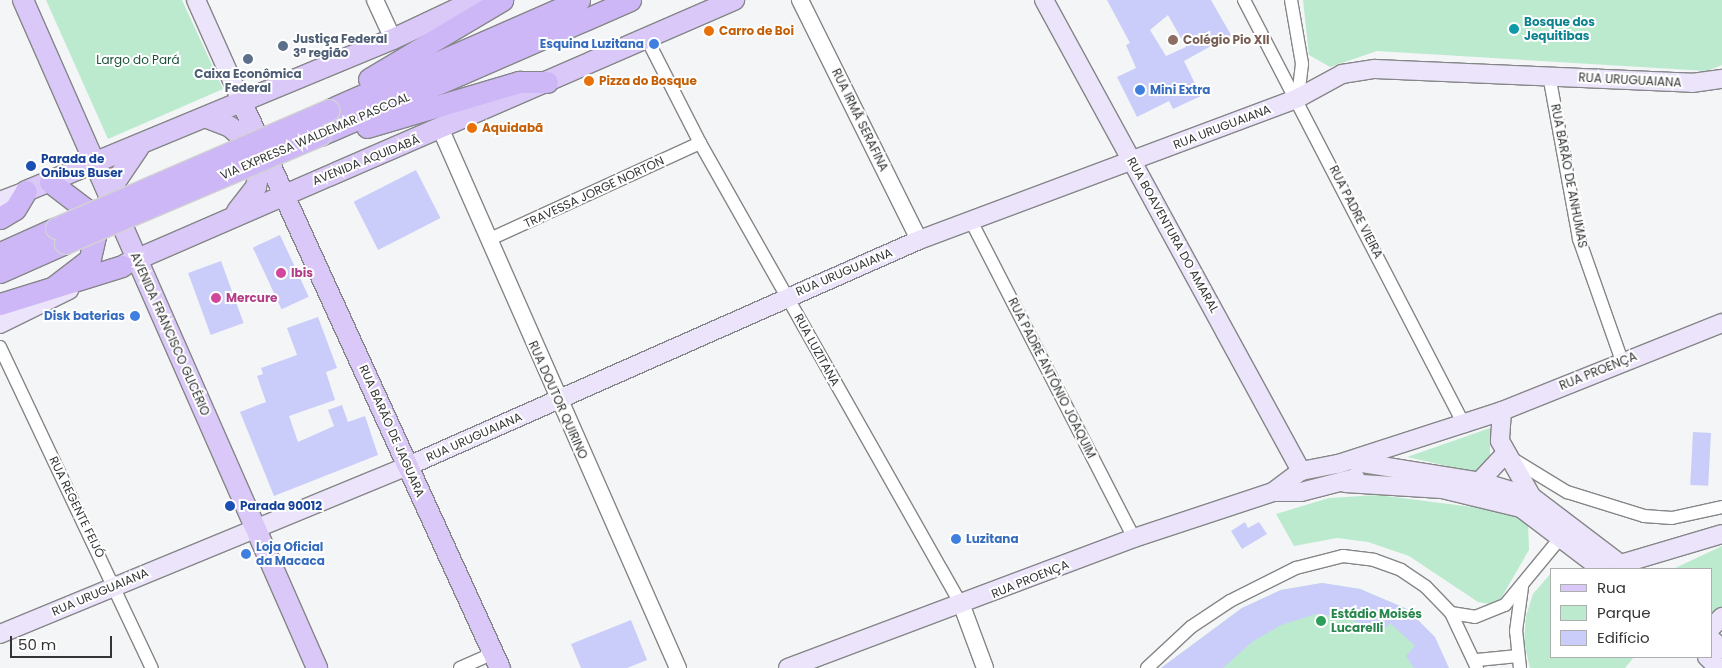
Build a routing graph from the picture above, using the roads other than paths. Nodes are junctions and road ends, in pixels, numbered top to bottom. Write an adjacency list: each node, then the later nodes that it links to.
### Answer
1 (23, 0): 27 (main road, AVENIDA FRANCISCO GLICÉRIO)
2 (196, 0): 20 (main road)
3 (375, 0): 13 (street)
4 (476, 0): 13 (main road)
5 (502, 0): 19 (highway)
6 (578, 0): 19 (highway, VIA EXPRESSA WALDEMAR PASCOAL)
7 (630, 0): 22 (highway, VIA EXPRESSA WALDEMAR PASCOAL)
8 (734, 0): 14 (main road, AVENIDA AQUIDABÃ)
9 (800, 0): 38 (street, RUA IRMÃ SERAFINA)
10 (1044, 0): 26 (main road, RUA BOAVENTURA DO AMARAL)
11 (1244, 0): 18 (street, RUA PADRE VIEIRA)
12 (1291, 0): 18 (street)
13 (393, 39): 20 (main road)
14 (647, 39): 17 (main road, AVENIDA AQUIDABÃ); 24 (street, RUA LUZITANA)
15 (1549, 75): 16 (main road, RUA URUGUAIANA); 18 (main road, RUA URUGUAIANA); 48 (street, RUA BARÃO DE ANHUMAS)
16 (1722, 79)
17 (547, 82): 22 (highway); 23 (main road, AVENIDA AQUIDABÃ)
18 (1298, 98): 26 (main road, RUA URUGUAIANA); 51 (street, RUA PADRE VIEIRA)
19 (350, 101): 22 (highway, VIA EXPRESSA WALDEMAR PASCOAL)
20 (242, 103): 21 (main road); 31 (main road, RUA BARÃO DE JAGUARA)
21 (207, 118): 25 (main road); 33 (main road)
22 (326, 125): 36 (highway, VIA EXPRESSA WALDEMAR PASCOAL, bridge)
23 (441, 130): 31 (main road, AVENIDA AQUIDABÃ); 37 (street, RUA DOUTOR QUIRINO)
24 (700, 143): 37 (street, TRAVESSA JORGE NORTON); 43 (street, RUA LUZITANA)
25 (139, 147): 27 (main road); 30 (main road)
26 (1132, 161): 35 (main road, RUA URUGUAIANA); 56 (main road, RUA BOAVENTURA DO AMARAL)
27 (97, 164): 28 (main road); 30 (main road, AVENIDA FRANCISCO GLICÉRIO)
28 (50, 182): 29 (main road); 42 (highway)
29 (26, 191): 32 (main road); 34 (highway)
30 (108, 193): 40 (main road, AVENIDA FRANCISCO GLICÉRIO)
31 (284, 193): 33 (main road, AVENIDA AQUIDABÃ); 55 (main road, RUA BARÃO DE JAGUARA)
32 (0, 201)
33 (234, 214): 40 (main road, AVENIDA AQUIDABÃ)
34 (0, 218)
35 (970, 219): 38 (main road, RUA URUGUAIANA); 66 (street, RUA PADRE ANTÔNIO JOAQUIM)
36 (61, 236): 39 (highway, VIA EXPRESSA WALDEMAR PASCOAL); 41 (highway, VIA EXPRESSA WALDEMAR PASCOAL)
37 (488, 240): 49 (street, RUA DOUTOR QUIRINO)
38 (919, 240): 43 (main road, RUA URUGUAIANA)
39 (0, 253)
40 (129, 262): 42 (highway); 46 (main road, AVENIDA AQUIDABÃ); 62 (main road, AVENIDA FRANCISCO GLICÉRIO)
41 (0, 272)
42 (55, 286): 44 (highway)
43 (787, 296): 49 (main road, RUA URUGUAIANA); 71 (street, RUA LUZITANA)
44 (0, 304)
45 (1722, 323): 48 (main road, RUA PROENÇA)
46 (0, 324)
47 (0, 347): 69 (street, RUA REGENTE FEIJÓ)
48 (1622, 361): 50 (main road, RUA PROENÇA)
49 (558, 400): 55 (main road, RUA URUGUAIANA); 85 (street, RUA DOUTOR QUIRINO)
50 (1502, 411): 51 (main road, RUA PROENÇA); 52 (main road)
51 (1468, 422): 53 (main road, RUA PROENÇA); 54 (main road, RUA PROENÇA)
52 (1505, 454): 57 (main road); 60 (main road); 61 (street)
53 (1338, 464): 54 (main road, RUA PROENÇA); 56 (main road, RUA PROENÇA)
54 (1383, 464): 57 (main road); 58 (main road, RUA PROENÇA)
55 (408, 466): 62 (main road, RUA URUGUAIANA); 79 (main road, RUA BARÃO DE JAGUARA)
56 (1301, 471): 59 (main road, RUA PROENÇA)
57 (1480, 481): 60 (main road)
58 (1345, 483): 59 (main road, RUA PROENÇA); 65 (main road)
59 (1273, 492): 66 (main road, RUA PROENÇA)
60 (1532, 497): 64 (main road)
61 (1722, 507)
62 (256, 528): 69 (main road, RUA URUGUAIANA); 83 (main road, AVENIDA FRANCISCO GLICÉRIO)
63 (1722, 534): 67 (main road)
64 (1585, 535): 65 (street); 67 (main road)
65 (1561, 537): 68 (main road); 70 (street)
66 (1134, 538): 71 (main road, RUA PROENÇA)
67 (1624, 567)
68 (1600, 568)
69 (114, 586): 75 (main road, RUA URUGUAIANA); 82 (street, RUA REGENTE FEIJÓ)
70 (1522, 587): 72 (street); 80 (street)
71 (962, 606): 86 (main road, RUA PROENÇA); 87 (street)
72 (1451, 612): 81 (street); 88 (street)
73 (1722, 617): 74 (main road)
74 (1712, 627)
75 (0, 634)
76 (1712, 640): 77 (main road)
77 (1722, 649)
78 (1707, 658): 89 (main road)
79 (497, 660): 84 (street)
80 (1519, 662): 81 (street)
81 (1477, 664)
82 (152, 668)
83 (317, 668)
84 (460, 668)
85 (678, 668)
86 (788, 668)
87 (985, 668)
88 (1147, 668)
89 (1720, 668)

